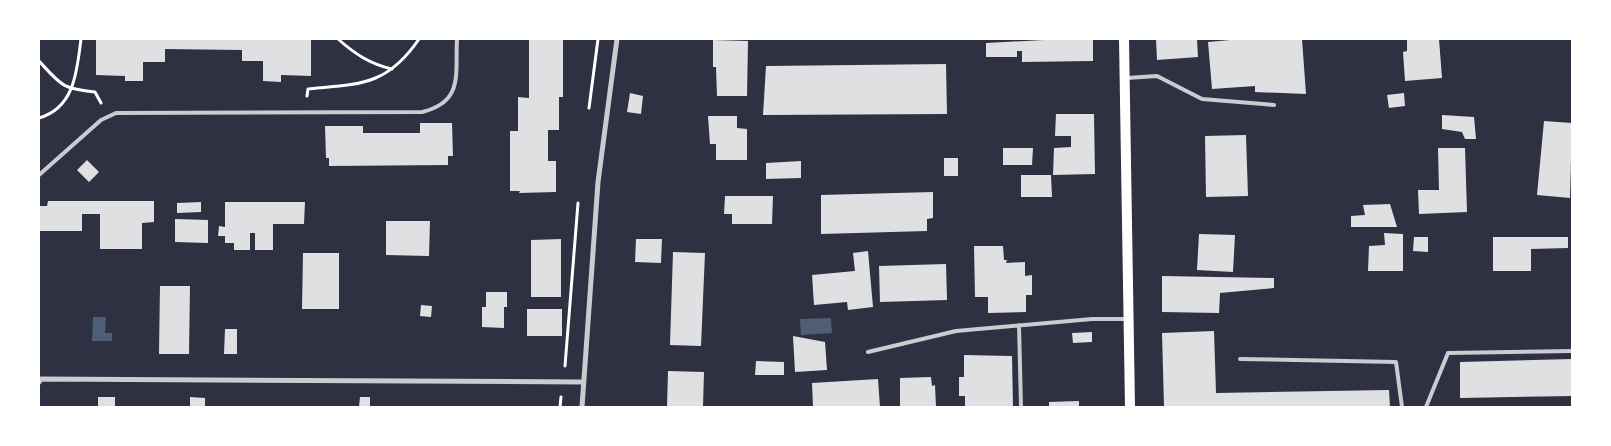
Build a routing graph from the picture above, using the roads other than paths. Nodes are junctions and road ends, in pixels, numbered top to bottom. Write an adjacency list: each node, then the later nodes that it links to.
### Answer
1 (457, 39): 6 (lane)
2 (617, 39): 13 (street)
3 (1124, 39): 4 (main road)
4 (1125, 78): 5 (lane); 7 (main road)
5 (1274, 105)
6 (39, 175)
7 (1129, 319): 8 (lane); 16 (main road)
8 (1019, 325): 10 (lane); 15 (lane)
9 (1572, 351): 18 (lane)
10 (868, 352)
11 (1240, 359): 17 (lane)
12 (40, 379): 13 (street)
13 (584, 382): 14 (street)
14 (582, 407)
15 (1021, 407)
16 (1130, 407)
17 (1402, 407)
18 (1426, 407)

